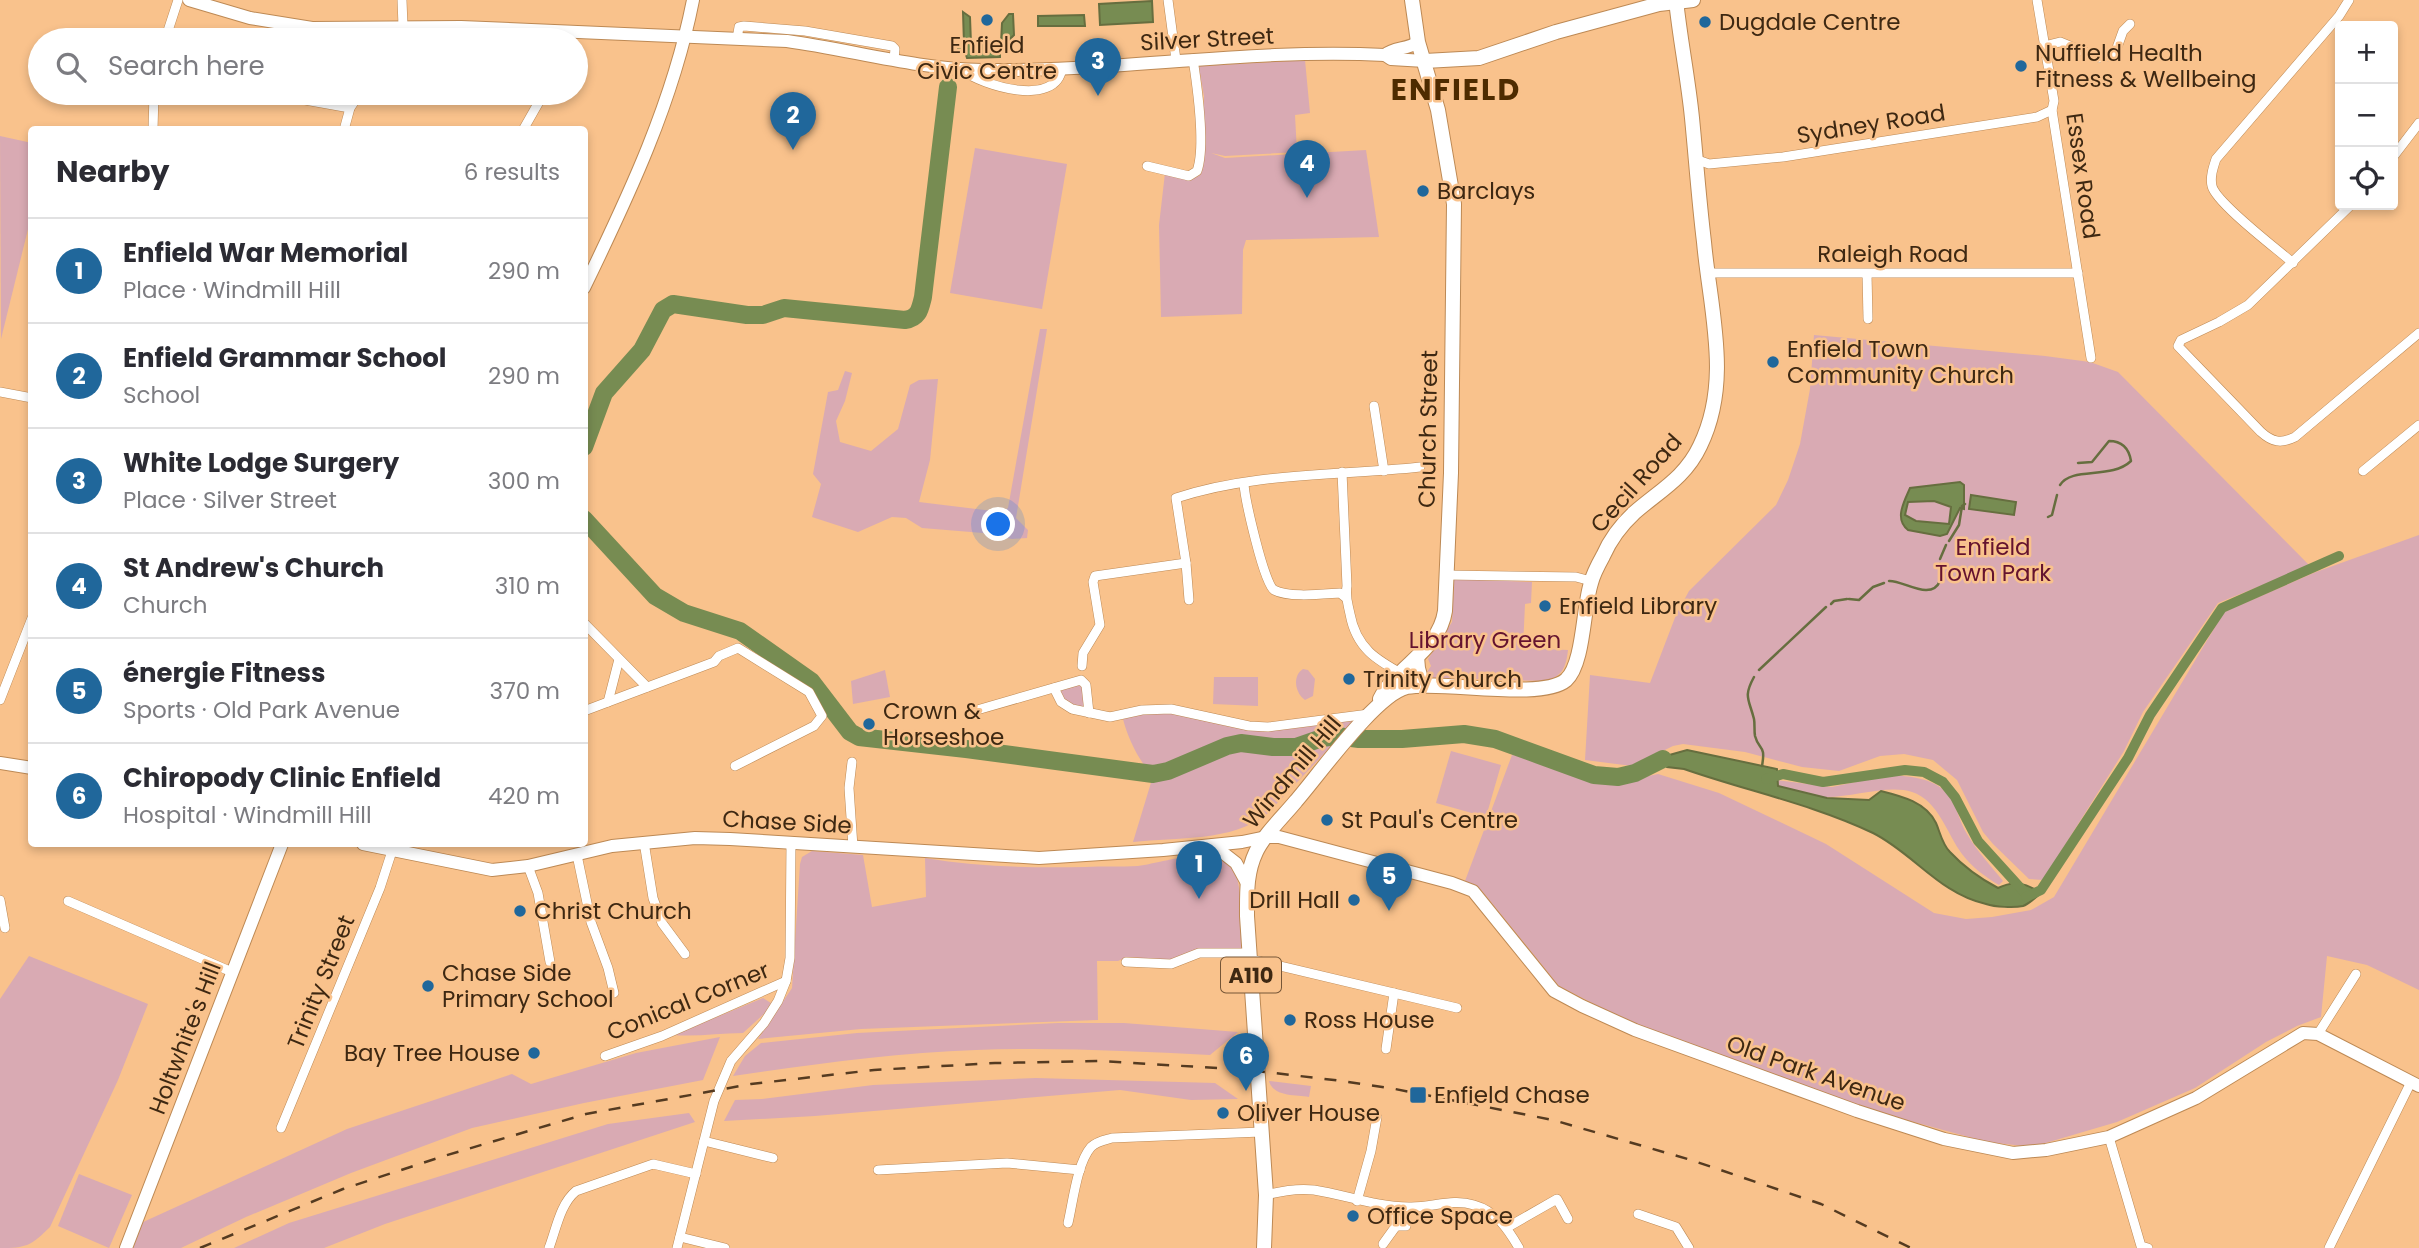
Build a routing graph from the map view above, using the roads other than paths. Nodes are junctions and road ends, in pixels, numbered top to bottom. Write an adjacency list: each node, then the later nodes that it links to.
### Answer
1 (178, 0): 13 (street)
2 (189, 0): 14 (street, Silver Street)
3 (402, 0): 12 (street)
4 (693, 0): 18 (street)
5 (1168, 0): 23 (street)
6 (1412, 0): 19 (main road, Church Street)
7 (1693, 0): 10 (main road)
8 (2037, 0): 20 (street, Essex Road)
9 (2349, 0): 41 (street)
10 (1676, 1): 24 (main road); 38 (main road, Cecil Road)
11 (2130, 24): 20 (street)
12 (403, 26): 15 (street, Silver Street); 16 (street, Silver Street)
13 (169, 28)
14 (324, 28)
15 (394, 28)
16 (436, 28)
17 (588, 36): 18 (street, Silver Street)
18 (684, 37): 26 (street, Silver Street); 45 (street)
19 (1418, 42): 21 (street, Silver Street); 24 (main road, Church Street)
20 (2044, 46): 32 (street, Essex Road)
21 (1385, 55): 22 (street, Silver Street); 24 (street, Silver Street)
22 (1193, 59): 23 (street, Silver Street); 39 (street)
23 (1176, 60): 25 (street, Silver Street)
24 (1425, 61): 59 (main road, Church Street)
25 (1062, 68): 26 (street, Silver Street); 26 (street)
26 (962, 70)
27 (154, 105): 34 (street)
28 (333, 105): 31 (street)
29 (352, 105): 31 (street)
30 (537, 105): 36 (street)
31 (350, 108): 35 (street)
32 (2052, 110): 38 (street, Sydney Road); 43 (street, Essex Road)
33 (2419, 122): 37 (street)
34 (153, 126)
35 (345, 126)
36 (525, 126)
37 (2398, 150)
38 (1695, 159): 42 (main road, Cecil Road)
39 (1147, 166)
40 (2346, 210): 41 (street)
41 (2293, 263): 47 (street)
42 (1709, 273): 44 (street, Raleigh Road); 60 (main road, Cecil Road)
43 (2078, 273): 44 (street, Raleigh Road); 48 (street, Essex Road)
44 (1867, 274): 46 (street)
45 (588, 279)
46 (1868, 319)
47 (2419, 333)
48 (2091, 358)
49 (0, 392): 50 (street)
50 (28, 397)
51 (1374, 406): 54 (street)
52 (2419, 425): 55 (street)
53 (1420, 467): 54 (street)
54 (1384, 471): 56 (street)
55 (2363, 471)
56 (1342, 472): 57 (street); 61 (street, Cecil Road)
57 (1244, 484): 58 (street); 61 (street)
58 (1186, 563): 62 (street); 67 (street)
59 (1446, 575): 60 (street); 65 (main road, Church Street)
60 (1591, 581): 69 (main road, Cecil Road)
61 (1345, 597): 68 (street, Cecil Road)
62 (1189, 600)
63 (28, 627): 72 (street)
64 (588, 627): 66 (street)
65 (1418, 657): 68 (main road, Church Street); 69 (street)
66 (620, 659): 70 (street); 74 (street)
67 (1082, 666)
68 (1401, 673): 69 (street, Cecil Road); 77 (main road, Church Street)
69 (1424, 686): 77 (main road, Cecil Road)
70 (647, 687): 74 (street); 81 (street)
71 (1054, 688): 76 (street); 78 (street); 78 (street)
72 (2, 689): 73 (street)
73 (0, 701)
74 (608, 702): 75 (street)
75 (588, 710)
76 (977, 710)
77 (1374, 710): 78 (street); 83 (main road, Windmill Hill / A110)
78 (1089, 713)
79 (852, 762): 88 (street)
80 (0, 763): 82 (street)
81 (735, 766)
82 (28, 767)
83 (1266, 837): 86 (street, Chase Side); 92 (main road, Windmill Hill / A110); 113 (street, Old Park Avenue)
84 (644, 842): 85 (street, Chase Side); 90 (street, Chase Side); 96 (street)
85 (791, 843): 88 (street, Chase Side); 102 (street)
86 (1213, 845): 88 (street, Chase Side); 92 (street)
87 (281, 847): 100 (street, Holtwhite's Hill)
88 (853, 847)
89 (397, 849): 91 (street, Chase Side); 111 (street, Trinity Street)
90 (577, 855): 91 (street, Chase Side); 103 (street)
91 (528, 866): 98 (street)
92 (1247, 883): 97 (main road, Windmill Hill / A110)
93 (0, 900): 95 (street)
94 (68, 901): 100 (street)
95 (5, 928)
96 (685, 954)
97 (1249, 956): 99 (street); 104 (street); 112 (main road, Windmill Hill / A110)
98 (550, 962)
99 (1126, 962)
100 (232, 972): 128 (street, Holtwhite's Hill)
101 (2356, 974): 106 (street)
102 (786, 981): 108 (street, Conical Corner); 114 (street)
103 (614, 993)
104 (1394, 993): 105 (street); 107 (street)
105 (1457, 1008)
106 (2318, 1034): 109 (street); 113 (street, Old Park Avenue)
107 (1386, 1049)
108 (605, 1056)
109 (2415, 1084): 136 (street)
110 (1377, 1117): 120 (street)
111 (281, 1128)
112 (1261, 1132): 117 (street); 119 (main road, Windmill Hill / A110)
113 (2109, 1138): 135 (street)
114 (704, 1141): 115 (street); 118 (street)
115 (773, 1158)
116 (878, 1170): 117 (street)
117 (1080, 1170): 124 (street)
118 (696, 1174): 126 (street); 129 (street)
119 (1265, 1195): 120 (street); 132 (main road, Windmill Hill / A110)
120 (1357, 1201): 121 (street)
121 (1395, 1207): 125 (street); 127 (street)
122 (1638, 1214): 134 (street)
123 (1568, 1219): 125 (street)
124 (1068, 1223)
125 (1508, 1227): 133 (street)
126 (680, 1237): 130 (street); 131 (street)
127 (1383, 1244)
128 (126, 1248)
129 (549, 1248)
130 (677, 1248)
131 (725, 1248)
132 (1264, 1248)
133 (1519, 1248)
134 (1689, 1248)
135 (2148, 1248)
136 (2329, 1248)

